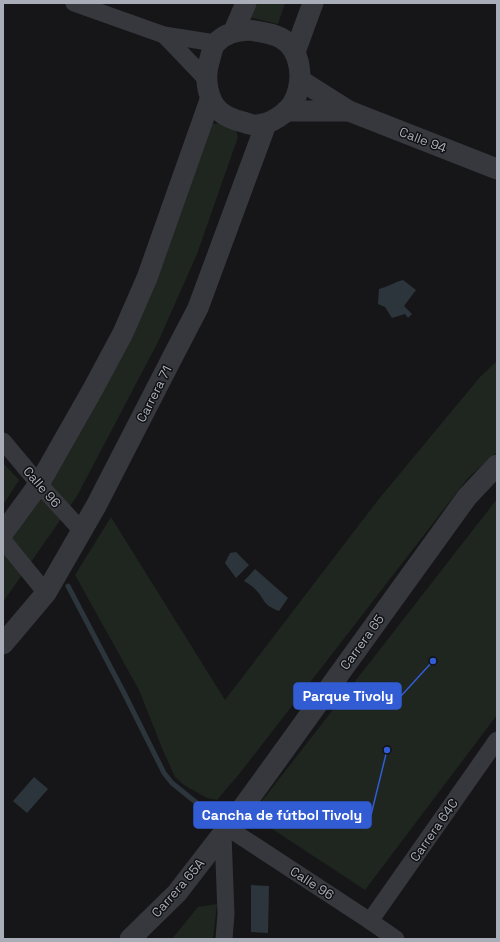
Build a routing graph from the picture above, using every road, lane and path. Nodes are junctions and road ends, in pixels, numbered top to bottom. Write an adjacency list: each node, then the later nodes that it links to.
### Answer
1 (74, 3): 5 (street)
2 (246, 3): 4 (street)
3 (312, 3): 7 (street)
4 (234, 31): 6 (street); 7 (street)
5 (164, 35): 6 (street); 8 (street)
6 (215, 43): 8 (street)
7 (295, 52): 9 (street)
8 (207, 80): 10 (street)
9 (300, 80): 11 (street); 12 (street, Calle 94)
10 (210, 100): 13 (street); 17 (street)
11 (286, 111): 12 (street, Calle 94); 13 (street)
12 (349, 111): 14 (street, Calle 94)
13 (266, 124): 18 (street, Carrera 71)
14 (497, 169)
15 (3, 441): 17 (street, Calle 96)
16 (497, 465): 24 (street, Carrera 65)
17 (39, 484): 18 (street, Calle 96); 19 (street)
18 (82, 531): 21 (street, Carrera 71)
19 (3, 533)
20 (3, 540): 21 (street)
21 (46, 593): 22 (street, Carrera 71)
22 (3, 644)
23 (497, 740): 25 (street, Carrera 64C)
24 (226, 831): 25 (street, Calle 96); 26 (street, Carrera 65A); 27 (street)
25 (370, 921): 28 (street, Calle 96)
26 (130, 939)
27 (224, 939)
28 (396, 939)

